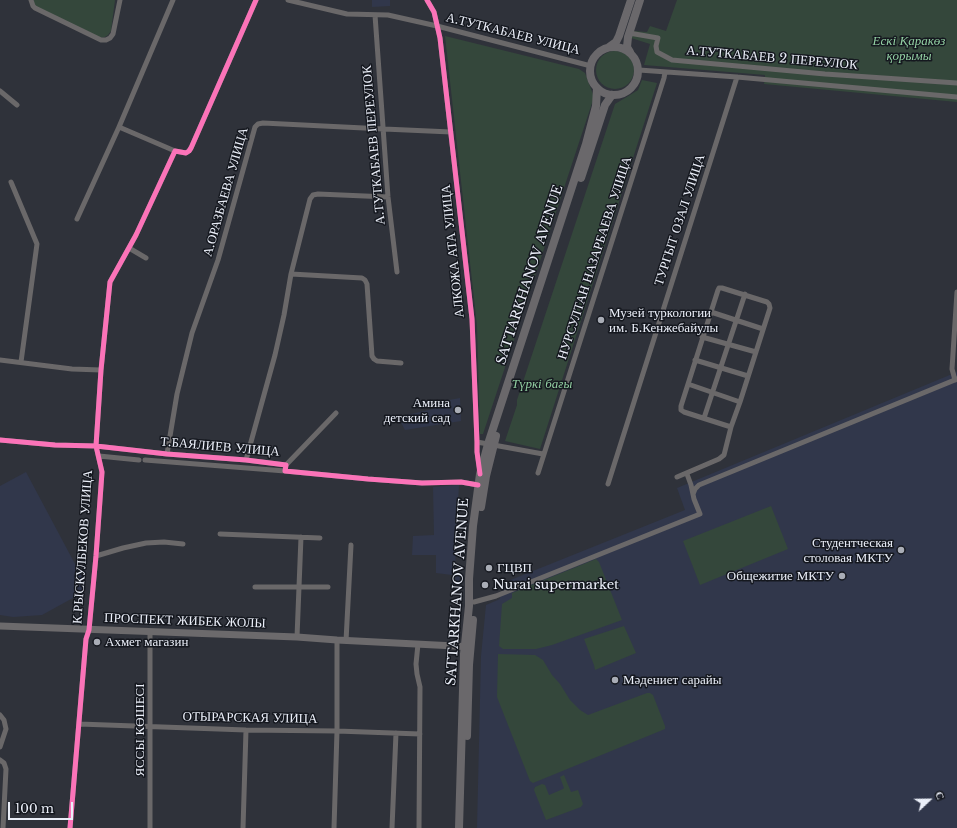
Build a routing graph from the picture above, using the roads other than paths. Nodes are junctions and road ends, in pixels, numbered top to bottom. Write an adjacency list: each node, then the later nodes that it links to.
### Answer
1 (31, 0): 2 (street)
2 (120, 0)
3 (173, 0): 24 (street)
4 (256, 0): 27 (street)
5 (288, 0): 9 (street, А.ТУТКАБАЕВ УЛИЦА)
6 (427, 0): 10 (street, АЛКОЖА АТА УЛИЦА)
7 (631, 0): 12 (main road)
8 (640, 0): 11 (main road)
9 (375, 15): 10 (street, А.ТУТКАБАЕВ УЛИЦА); 25 (street, А.ТУТКАБАЕВ ПЕРЕУЛОК)
10 (437, 26): 14 (street, А.ТУТКАБАЕВ УЛИЦА); 26 (street, АЛКОЖА АТА УЛИЦА)
11 (629, 33): 13 (main road); 18 (street, А.ТУТКАБАЕВ 2 ПЕРЕУЛОК)
12 (608, 47): 13 (main road); 14 (main road)
13 (630, 52): 15 (main road)
14 (591, 66): 19 (main road)
15 (639, 70): 16 (street); 21 (main road)
16 (665, 72): 17 (street); 62 (street, НУРСУЛТАН НАЗАРБАЕВА УЛИЦА)
17 (736, 77): 22 (street); 73 (street, ТУРГЫТ ОЗАЛ УЛИЦА)
18 (957, 83)
19 (597, 88): 21 (main road); 59 (main road, SATTARKHANOV AVENUE)
20 (0, 91): 23 (street)
21 (612, 95): 59 (main road, SATTARKHANOV AVENUE)
22 (957, 97)
23 (17, 105)
24 (119, 127): 27 (street); 30 (street)
25 (384, 129): 26 (street, А.ОРАЗБАЕВА УЛИЦА); 29 (street, А.ТУТКАБАЕВ ПЕРЕУЛОК); 61 (street, А.ОРАЗБАЕВА УЛИЦА)
26 (451, 132): 58 (street, АЛКОЖА АТА УЛИЦА)
27 (175, 151): 31 (street, К.РЫСКУЛБЕКОВ УЛИЦА)
28 (11, 182): 45 (street)
29 (388, 197): 33 (street, А.ТУТКАБАЕВ ПЕРЕУЛОК); 34 (street)
30 (77, 219)
31 (129, 248): 32 (street); 48 (street, К.РЫСКУЛБЕКОВ УЛИЦА)
32 (146, 258)
33 (397, 272)
34 (291, 274): 46 (street); 66 (street)
35 (957, 292): 50 (street)
36 (745, 294): 37 (street); 38 (street); 39 (street)
37 (711, 312): 38 (street); 40 (street)
38 (736, 320): 39 (street); 41 (street)
39 (763, 329): 42 (street)
40 (702, 337): 41 (street); 44 (street)
41 (728, 344): 42 (street); 47 (street)
42 (756, 352): 49 (street)
43 (0, 360): 45 (street)
44 (695, 360): 47 (street); 51 (street)
45 (21, 362): 48 (street)
46 (401, 363)
47 (720, 369): 49 (street); 52 (street)
48 (101, 370): 60 (street, К.РЫСКУЛБЕКОВ УЛИЦА)
49 (748, 376): 53 (street)
50 (956, 380): 75 (street)
51 (688, 384): 52 (street); 55 (street)
52 (712, 393): 53 (street); 55 (street)
53 (740, 402): 56 (street)
54 (336, 413): 67 (street, Т.БАЯЛИЕВ УЛИЦА)
55 (704, 418): 56 (street)
56 (731, 427): 71 (street)
57 (0, 440): 60 (street, Т.БАЯЛИЕВ УЛИЦА)
58 (477, 442): 59 (street); 70 (street, АЛКОЖА АТА УЛИЦА)
59 (491, 444): 62 (street); 70 (main road, SATTARKHANOV AVENUE); 85 (main road, SATTARKHANOV AVENUE)
60 (96, 446): 61 (street, Т.БАЯЛИЕВ УЛИЦА); 63 (street, К.РЫСКУЛБЕКОВ УЛИЦА)
61 (167, 454): 66 (street, Т.БАЯЛИЕВ УЛИЦА)
62 (543, 454): 69 (street, НУРСУЛТАН НАЗАРБАЕВА УЛИЦА)
63 (99, 456): 64 (street); 81 (street, К.РЫСКУЛБЕКОВ УЛИЦА)
64 (139, 460)
65 (146, 460): 68 (street, Т.БАЯЛИЕВ УЛИЦА)
66 (246, 460): 67 (street, Т.БАЯЛИЕВ УЛИЦА)
67 (286, 465): 68 (street, Т.БАЯЛИЕВ УЛИЦА)
68 (285, 471): 74 (street, Т.БАЯЛИЕВ УЛИЦА)
69 (538, 473)
70 (480, 474): 74 (main road, SATTARKHANOV AVENUE)
71 (687, 474): 72 (street); 75 (street)
72 (677, 477)
73 (608, 484)
74 (478, 485): 93 (main road, SATTARKHANOV AVENUE)
75 (693, 494): 85 (street)
76 (220, 534): 77 (street)
77 (301, 537): 78 (street); 83 (street)
78 (320, 538)
79 (183, 544): 81 (street, К.РЫСКУЛБЕКОВ УЛИЦА)
80 (351, 545): 91 (street)
81 (96, 556): 87 (street, К.РЫСКУЛБЕКОВ УЛИЦА)
82 (255, 587): 83 (street)
83 (300, 587): 84 (street); 89 (street)
84 (328, 587)
85 (474, 602): 93 (main road, SATTARKHANOV AVENUE)
86 (0, 626): 87 (main road, ПРОСПЕКТ ЖИБЕК ЖОЛЫ)
87 (89, 630): 88 (main road, ПРОСПЕКТ ЖИБЕК ЖОЛЫ); 95 (street, К.РЫСКУЛБЕКОВ УЛИЦА)
88 (150, 632): 89 (main road, ПРОСПЕКТ ЖИБЕК ЖОЛЫ); 96 (street, ЯССЫ КӨШЕСІ)
89 (297, 637): 90 (main road, ПРОСПЕКТ ЖИБЕК ЖОЛЫ)
90 (337, 640): 91 (main road, ПРОСПЕКТ ЖИБЕК ЖОЛЫ); 98 (street)
91 (346, 641): 92 (main road, ПРОСПЕКТ ЖИБЕК ЖОЛЫ)
92 (418, 644): 93 (main road, ПРОСПЕКТ ЖИБЕК ЖОЛЫ); 100 (street)
93 (467, 647): 110 (main road, SATTARKHANOV AVENUE); 111 (main road, SATTARKHANOV AVENUE)
94 (0, 715): 101 (street)
95 (79, 724): 96 (street, ОТЫРАРСКАЯ УЛИЦА); 104 (street, К.РЫСКУЛБЕКОВ УЛИЦА)
96 (151, 726): 97 (street, ОТЫРАРСКАЯ УЛИЦА); 105 (street, ЯССЫ КӨШЕСІ)
97 (246, 730): 98 (street, ОТЫРАРСКАЯ УЛИЦА); 106 (street)
98 (337, 731): 99 (street, ОТЫРАРСКАЯ УЛИЦА); 107 (street)
99 (396, 733): 100 (street, ОТЫРАРСКАЯ УЛИЦА); 108 (street)
100 (420, 734): 109 (street)
101 (0, 748)
102 (0, 760): 103 (street)
103 (3, 828)
104 (70, 828)
105 (150, 828)
106 (243, 828)
107 (334, 828)
108 (392, 828)
109 (419, 828)
110 (459, 828)
111 (464, 828)

